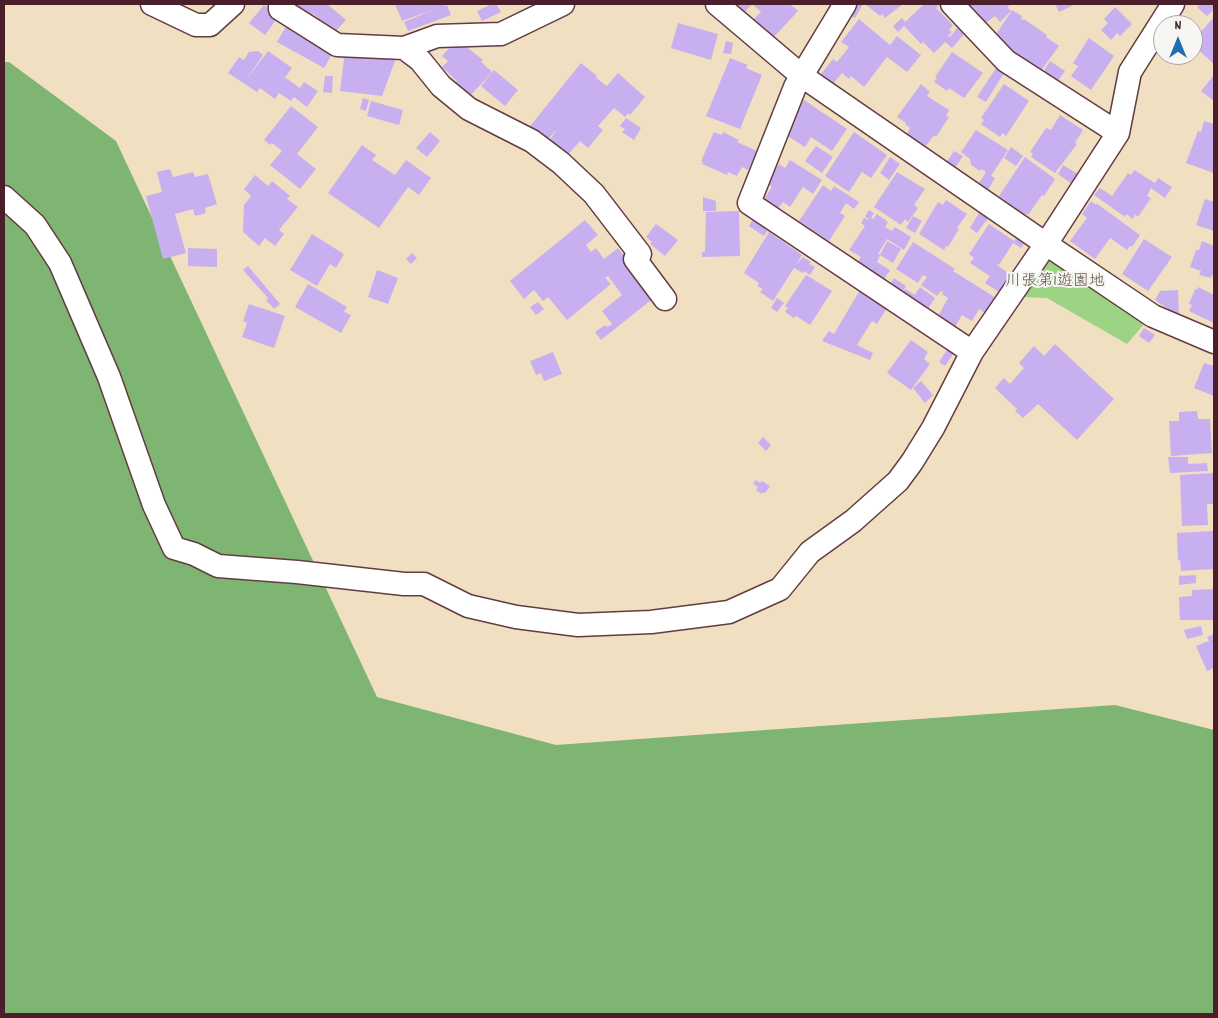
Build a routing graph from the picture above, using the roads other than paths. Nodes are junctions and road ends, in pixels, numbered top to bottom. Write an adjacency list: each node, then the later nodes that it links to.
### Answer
1 (152, 4): 2 (street)
2 (233, 4)
3 (280, 4): 9 (street)
4 (563, 4): 9 (street)
5 (718, 4): 10 (street)
6 (845, 4): 10 (street)
7 (952, 4): 11 (street)
8 (1172, 4): 11 (street)
9 (404, 48): 14 (street)
10 (802, 76): 13 (street); 16 (street)
11 (1118, 133): 13 (street)
12 (4, 196): 16 (street)
13 (1046, 244): 15 (street); 16 (street)
14 (665, 299)
15 (1214, 342)
16 (972, 352)

